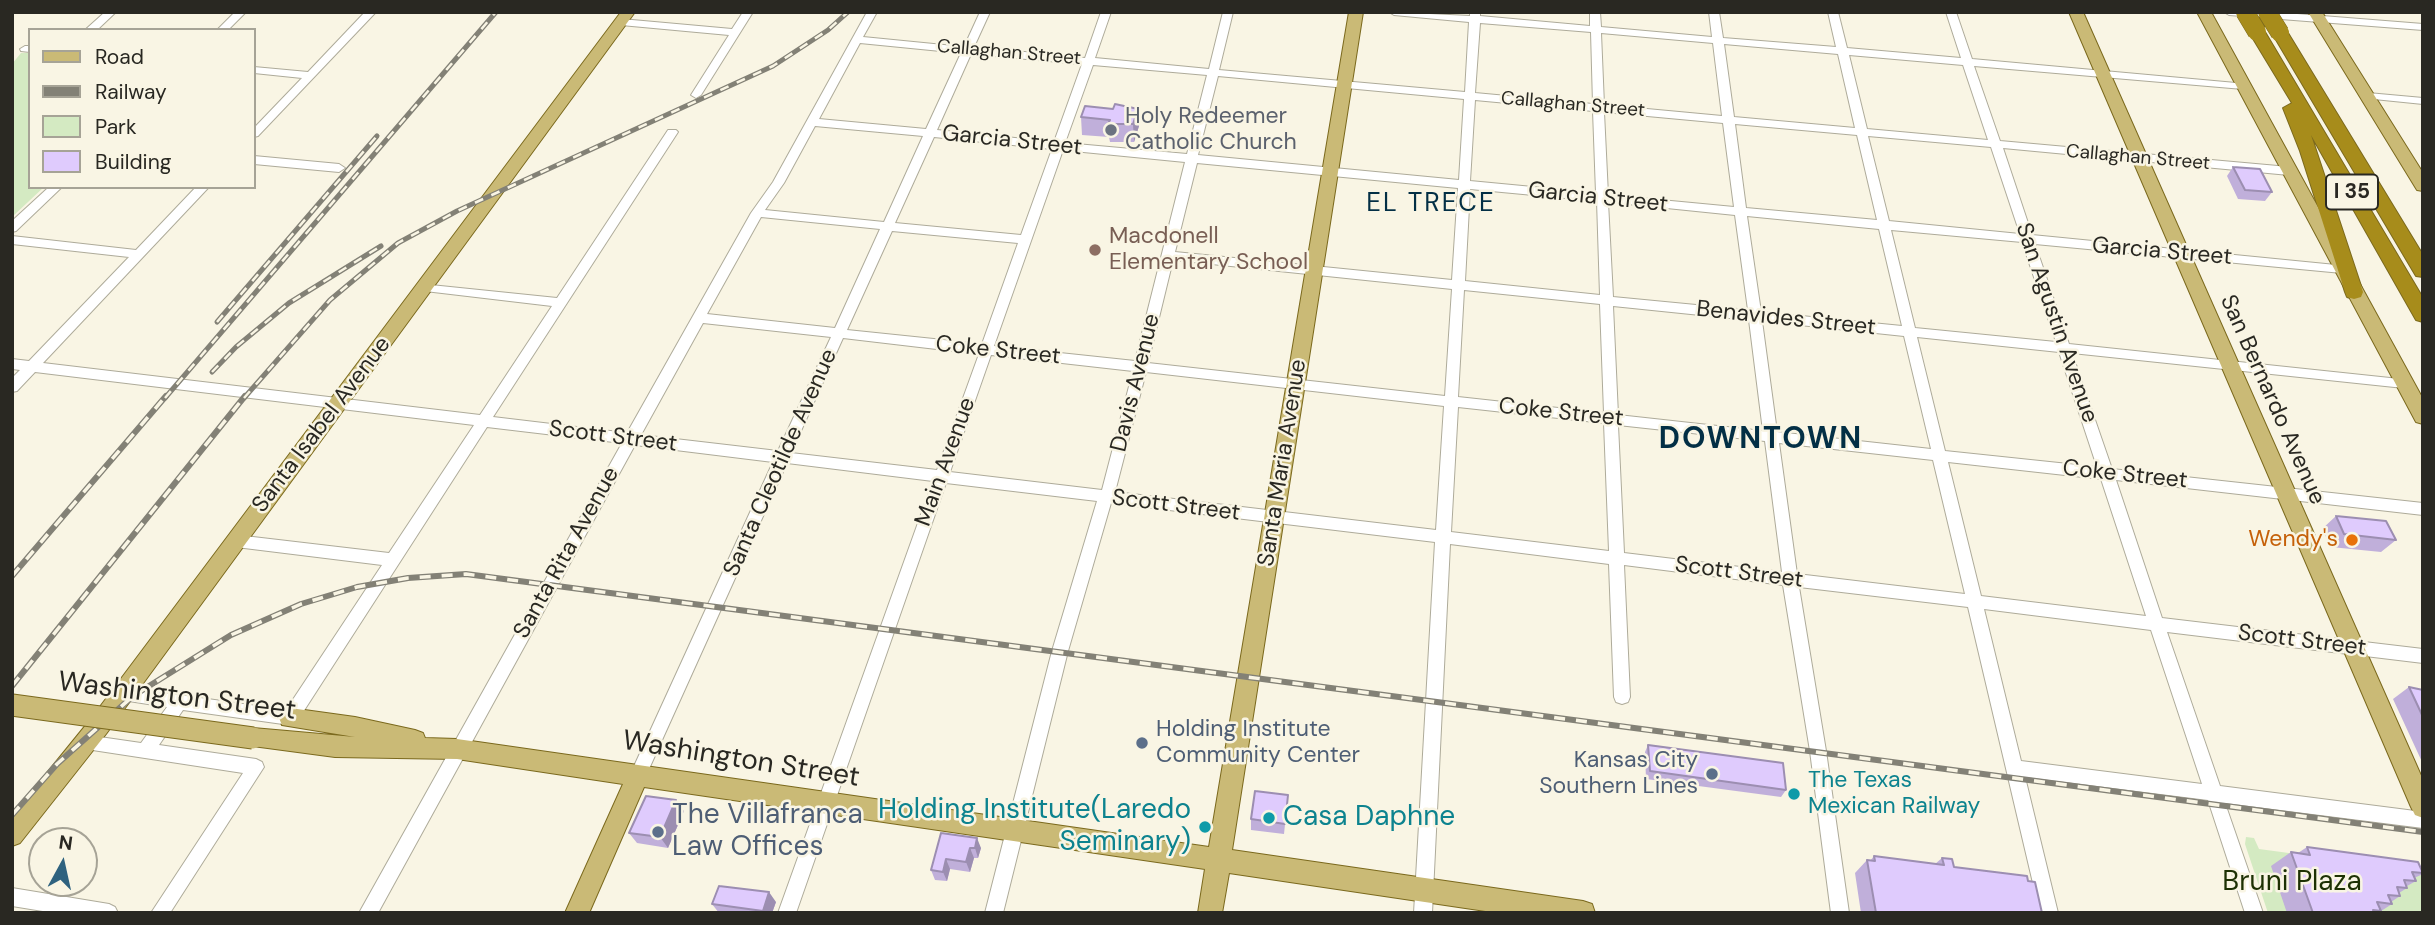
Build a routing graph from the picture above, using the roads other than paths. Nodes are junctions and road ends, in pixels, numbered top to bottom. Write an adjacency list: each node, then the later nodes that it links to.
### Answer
1 (111, 12): 24 (street)
2 (241, 12): 25 (street)
3 (371, 12): 38 (street)
4 (748, 12): 27 (street)
5 (872, 12): 28 (street, Santa Rita Avenue)
6 (985, 12): 30 (street, Santa Cleotilde Avenue)
7 (1106, 12): 32 (street, Main Avenue)
8 (1227, 12): 36 (street, Davis Avenue)
9 (1356, 12): 39 (main road, Santa Maria Avenue)
10 (1394, 12): 20 (street)
11 (1595, 12): 26 (street)
12 (1714, 12): 29 (street)
13 (1833, 12): 31 (street)
14 (1951, 12): 33 (street, San Agustin Avenue)
15 (2076, 12): 37 (main road, San Bernardo Avenue)
16 (2204, 12): 40 (main road)
17 (2229, 12): 21 (street)
18 (2245, 12): 35 (highway, I 35, bridge)
19 (2267, 12): 64 (highway, I 35, bridge)
20 (1475, 16): 26 (street); 42 (street)
21 (2317, 16): 23 (street); 43 (main road)
22 (625, 17): 27 (street); 82 (main road, Santa Isabel Avenue)
23 (2423, 27)
24 (92, 28)
25 (224, 28)
26 (1595, 30): 29 (street); 45 (street)
27 (735, 32): 41 (street)
28 (858, 40): 30 (street, Callaghan Street); 47 (street, Santa Rita Avenue)
29 (1717, 40): 31 (street); 46 (street)
30 (968, 50): 32 (street, Callaghan Street); 51 (street, Santa Cleotilde Avenue)
31 (1842, 51): 33 (street); 50 (street)
32 (1088, 61): 36 (street, Callaghan Street); 52 (street, Main Avenue)
33 (1968, 62): 37 (street); 53 (street, San Agustin Avenue)
34 (256, 70): 38 (street)
35 (2278, 70): 83 (highway); 86 (highway, I 35)
36 (1213, 72): 39 (street, Callaghan Street); 54 (street, Davis Avenue)
37 (2103, 74): 40 (street); 55 (main road, San Bernardo Avenue)
38 (310, 75): 48 (street)
39 (1342, 84): 42 (street, Callaghan Street); 59 (main road, Santa Maria Avenue)
40 (2243, 86): 58 (main road)
41 (696, 96)
42 (1470, 96): 45 (street, Callaghan Street); 61 (street)
43 (2368, 96): 44 (street); 60 (main road)
44 (2423, 101)
45 (1599, 108): 46 (street, Callaghan Street); 65 (street)
46 (1728, 120): 50 (street, Callaghan Street); 67 (street)
47 (812, 122): 51 (street, Garcia Street); 66 (street, Santa Rita Avenue)
48 (256, 132)
49 (671, 132): 85 (street)
50 (1862, 132): 53 (street, Callaghan Street); 68 (street)
51 (930, 133): 52 (street, Garcia Street); 69 (street, Santa Cleotilde Avenue)
52 (1058, 145): 54 (street, Garcia Street); 73 (street, Main Avenue)
53 (1996, 145): 55 (street, Callaghan Street); 71 (street, San Agustin Avenue)
54 (1192, 158): 59 (street, Garcia Street); 77 (street, Davis Avenue)
55 (2139, 158): 58 (street, Callaghan Street); 75 (main road, San Bernardo Avenue)
56 (256, 160): 57 (street)
57 (340, 168)
58 (2289, 171): 78 (main road)
59 (1328, 172): 61 (street, Garcia Street); 79 (main road, Santa Maria Avenue)
60 (2422, 184)
61 (1465, 185): 65 (street, Garcia Street); 81 (street)
62 (54, 189): 70 (street)
63 (201, 189): 74 (street)
64 (2374, 190): 76 (highway); 80 (highway, I 35)
65 (1603, 198): 67 (street, Garcia Street); 84 (street)
66 (760, 209): 69 (street); 88 (street, Santa Rita Avenue)
67 (1741, 211): 68 (street, Garcia Street); 87 (street)
68 (1884, 225): 71 (street, Garcia Street); 89 (street)
69 (888, 226): 73 (street); 90 (street, Santa Cleotilde Avenue)
70 (12, 228)
71 (2027, 239): 75 (street, Garcia Street); 91 (street, San Agustin Avenue)
72 (12, 240): 74 (street)
73 (1025, 240): 92 (street, Main Avenue)
74 (138, 254): 96 (street)
75 (2181, 254): 78 (street, Garcia Street); 94 (main road, San Bernardo Avenue)
76 (2423, 254)
77 (1168, 255): 79 (street, Benavides Street); 95 (street, Davis Avenue)
78 (2342, 269): 83 (main road)
79 (1313, 270): 81 (street, Benavides Street); 97 (main road, Santa Maria Avenue)
80 (2423, 271)
81 (1459, 285): 84 (street, Benavides Street); 100 (street)
82 (425, 287): 85 (street); 101 (main road, Santa Isabel Avenue)
83 (2354, 292): 98 (main road)
84 (1607, 300): 87 (street, Benavides Street); 103 (street)
85 (562, 303): 104 (street)
86 (2423, 315)
87 (1755, 316): 89 (street, Benavides Street); 105 (street)
88 (700, 318): 90 (street, Coke Street); 106 (street, Santa Rita Avenue)
89 (1909, 331): 91 (street, Benavides Street); 107 (street)
90 (839, 333): 92 (street, Coke Street); 108 (street, Santa Cleotilde Avenue)
91 (2064, 347): 94 (street, Benavides Street); 109 (street, San Agustin Avenue)
92 (986, 349): 95 (street, Coke Street); 110 (street, Main Avenue)
93 (12, 364): 96 (street, Scott Street)
94 (2230, 365): 98 (street, Benavides Street); 111 (main road, San Bernardo Avenue)
95 (1140, 366): 97 (street, Coke Street); 112 (street, Davis Avenue)
96 (31, 367): 99 (street); 101 (street, Scott Street)
97 (1295, 383): 100 (street, Coke Street); 114 (main road, Santa Maria Avenue)
98 (2404, 383): 102 (main road)
99 (12, 387)
100 (1452, 401): 103 (street, Coke Street); 115 (street)
101 (337, 404): 104 (street, Scott Street); 116 (main road, Santa Isabel Avenue)
102 (2423, 417)
103 (1612, 418): 105 (street, Coke Street); 117 (street)
104 (485, 422): 106 (street, Scott Street); 118 (street)
105 (1771, 436): 107 (street, Coke Street); 119 (street)
106 (632, 439): 108 (street, Scott Street); 130 (street, Santa Rita Avenue)
107 (1938, 455): 109 (street, Coke Street); 120 (street)
108 (783, 457): 110 (street, Scott Street); 133 (street, Santa Cleotilde Avenue)
109 (2106, 473): 111 (street, Coke Street); 121 (street, San Agustin Avenue)
110 (941, 477): 112 (street, Scott Street); 135 (street, Main Avenue)
111 (2286, 493): 113 (street, Coke Street); 122 (main road, San Bernardo Avenue)
112 (1106, 497): 114 (street, Scott Street); 138 (street, Davis Avenue)
113 (2423, 509)
114 (1276, 518): 115 (street, Scott Street); 140 (main road, Santa Maria Avenue)
115 (1443, 538): 117 (street, Scott Street); 142 (street)
116 (236, 541): 118 (street); 124 (main road, Santa Isabel Avenue)
117 (1618, 559): 119 (street, Scott Street); 125 (street)
118 (393, 560): 128 (street)
119 (1790, 579): 120 (street, Scott Street); 151 (street)
120 (1973, 601): 121 (street, Scott Street); 132 (street)
121 (2156, 623): 122 (street, Scott Street); 134 (street, San Agustin Avenue)
122 (2352, 647): 123 (street, Scott Street); 136 (main road, San Bernardo Avenue)
123 (2423, 656)
124 (121, 694): 126 (street, Washington Street); 129 (main road, Santa Isabel Avenue)
125 (1622, 697)
126 (179, 703): 128 (street, Washington Street); 131 (street)
127 (12, 705): 130 (main road, Washington Street, bridge)
128 (290, 718): 130 (main road)
129 (86, 742): 131 (street); 139 (main road, Santa Isabel Avenue)
130 (457, 749): 133 (main road, Washington Street); 145 (street, Santa Rita Avenue)
131 (145, 751): 144 (street)
132 (2014, 768): 134 (street); 152 (street)
133 (638, 775): 135 (main road, Washington Street); 146 (main road, Santa Cleotilde Avenue)
134 (2216, 793): 137 (street); 153 (street, San Agustin Avenue)
135 (826, 803): 138 (main road, Washington Street); 147 (street, Main Avenue)
136 (2423, 807)
137 (2423, 820)
138 (1013, 832): 140 (main road, Washington Street); 148 (street, Davis Avenue)
139 (12, 835)
140 (1218, 861): 142 (main road, Washington Street); 149 (main road, Santa Maria Avenue)
141 (12, 897): 143 (street)
142 (1423, 901): 150 (main road, Washington Street)
143 (109, 913)
144 (160, 913)
145 (368, 913)
146 (577, 913)
147 (788, 913)
148 (993, 913)
149 (1210, 913)
150 (1583, 913)
151 (1840, 913)
152 (2049, 913)
153 (2254, 913)

